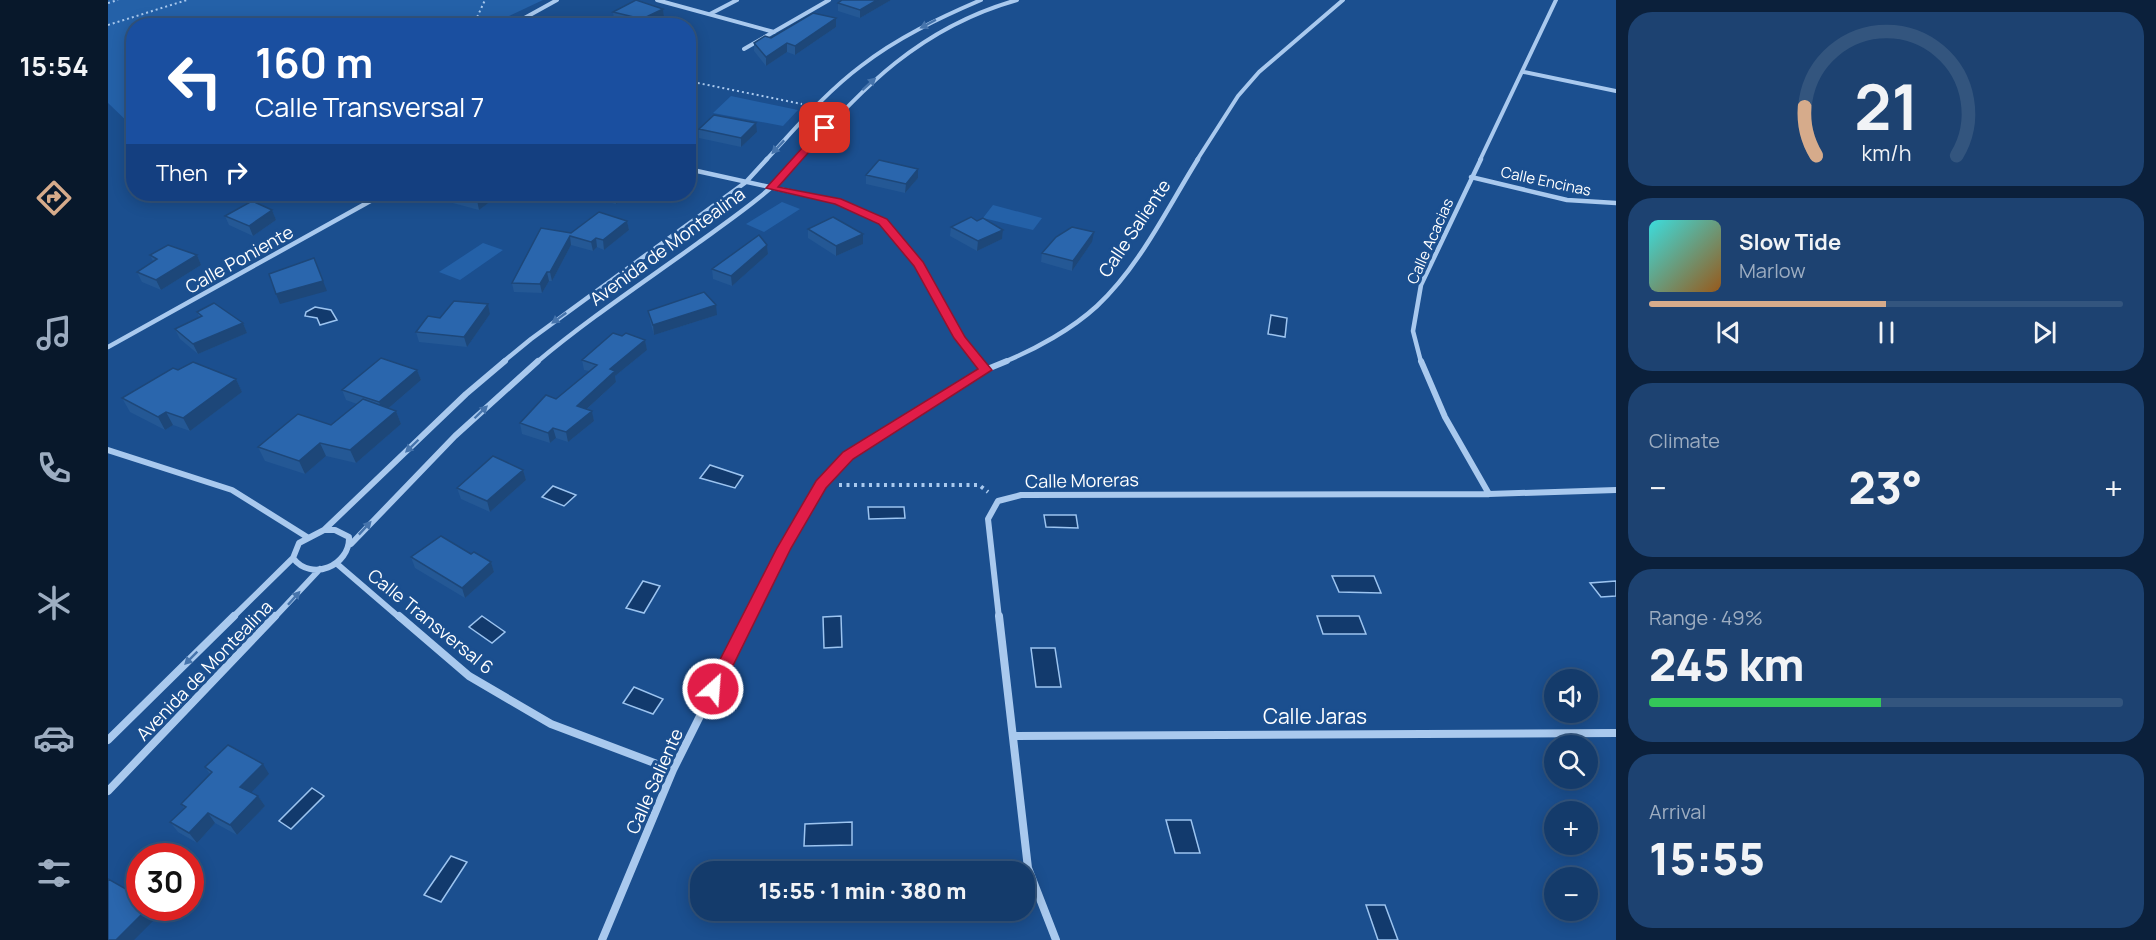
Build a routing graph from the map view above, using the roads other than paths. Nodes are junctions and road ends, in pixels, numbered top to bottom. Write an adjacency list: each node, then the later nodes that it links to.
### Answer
1 (557, 0): 10 (street)
2 (657, 0): 9 (street)
3 (737, 0): 9 (street)
4 (829, 0): 11 (street)
5 (981, 0): 17 (street, Avenida de Montealina, one-way to 17)
6 (1017, 0): 18 (street, Avenida de Montealina, one-way to 6)
7 (1343, 0): 22 (street, Calle Saliente)
8 (1556, 0): 13 (street, Calle Acacias)
9 (710, 14): 11 (street)
10 (524, 18)
11 (774, 32): 12 (street)
12 (744, 49)
13 (1524, 72): 14 (street); 16 (street, Calle Acacias)
14 (1616, 91)
15 (696, 171): 17 (street)
16 (1471, 177): 20 (street, Calle Encinas); 25 (street, Calle Acacias)
17 (746, 182): 18 (street); 26 (street, Avenida de Montealina, one-way to 26)
18 (771, 188): 22 (street); 28 (street, Avenida de Montealina, one-way to 18)
19 (370, 201): 21 (street, Calle Poniente)
20 (1616, 203)
21 (108, 347)
22 (985, 370): 35 (street, Calle Saliente)
23 (108, 450): 27 (street)
24 (1616, 490): 25 (street, Calle Moreras)
25 (1489, 494): 33 (street, Calle Moreras)
26 (324, 530): 27 (street); 28 (street)
27 (307, 537): 29 (street)
28 (351, 543): 30 (street)
29 (293, 558): 31 (street); 34 (street, Avenida de Montealina, one-way to 34)
30 (336, 563): 31 (street); 35 (street, Calle Transversal 6)
31 (320, 569): 36 (street, Avenida de Montealina, one-way to 31)
32 (1616, 733): 33 (street, Calle Jaras)
33 (1014, 736): 38 (street)
34 (108, 740)
35 (673, 771): 37 (street, Calle Saliente)
36 (108, 791)
37 (602, 940)
38 (1056, 940)

